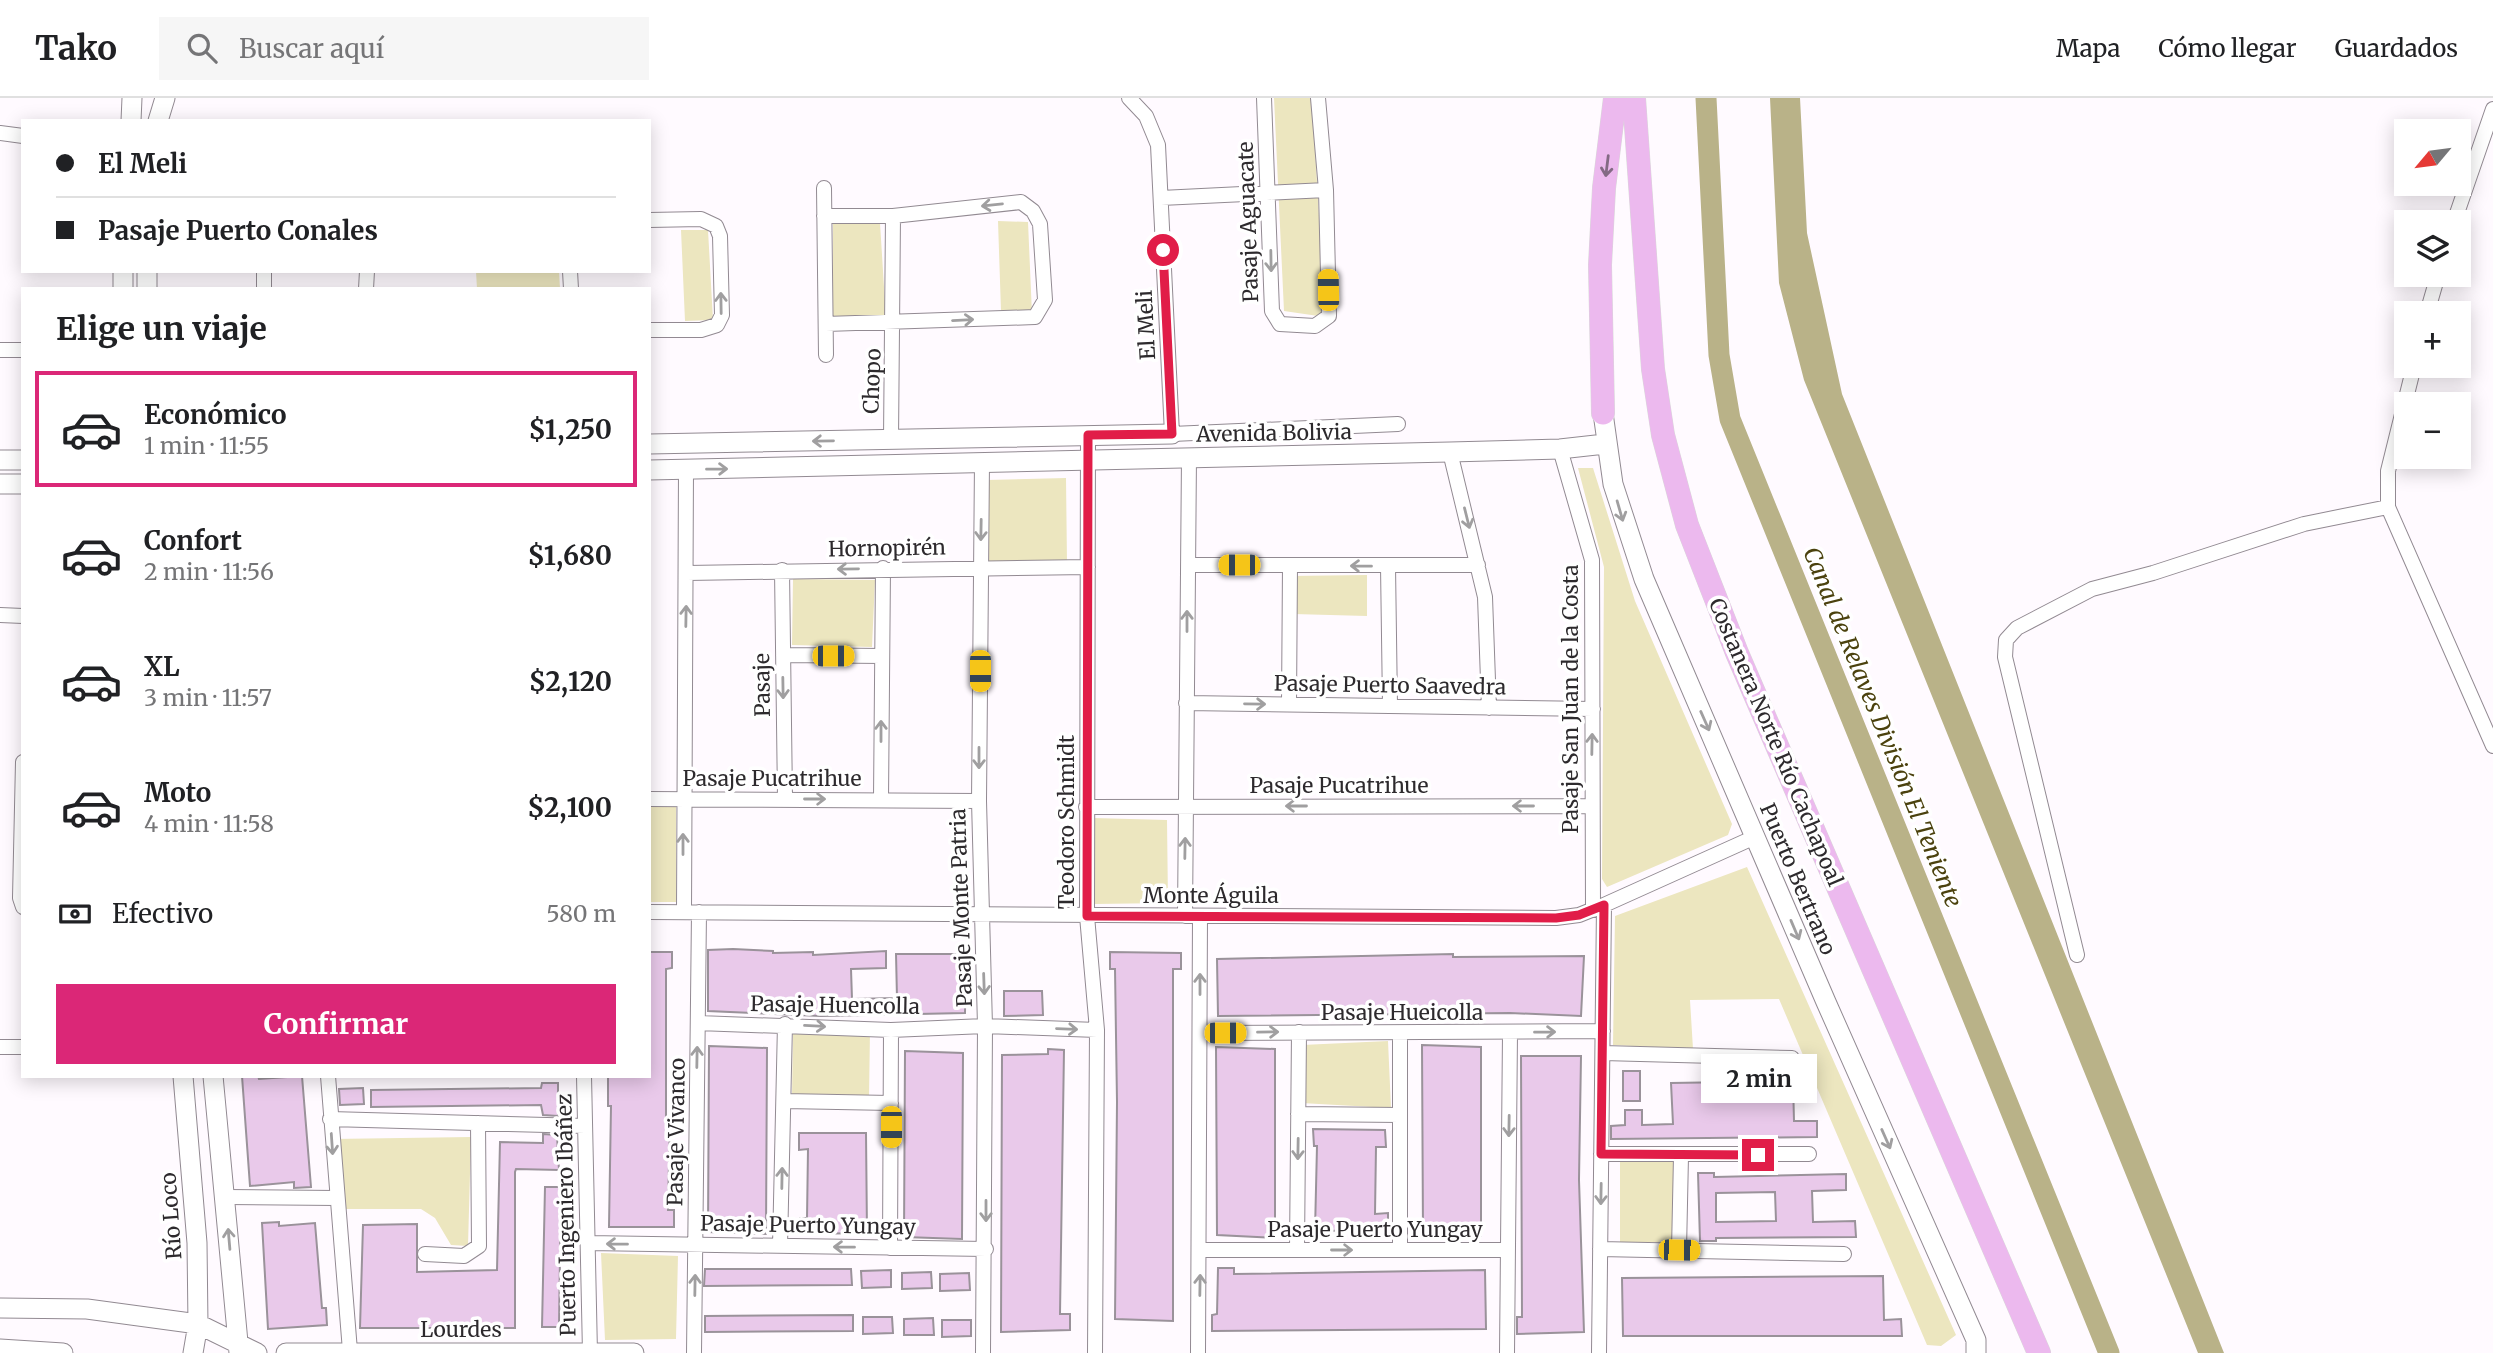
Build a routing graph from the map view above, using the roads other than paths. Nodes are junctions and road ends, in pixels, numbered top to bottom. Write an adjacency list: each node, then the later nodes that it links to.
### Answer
1 (132, 98): 9 (street)
2 (165, 98): 10 (street)
3 (1264, 98): 15 (street, Pasaje Aguacate)
4 (1318, 98): 14 (street, Pasaje Aguacate)
5 (1615, 98): 28 (main road, one-way to 28)
6 (1634, 98): 132 (main road, Costanera Norte Río Cachapoal)
7 (1135, 100): 16 (street, El Meli)
8 (2493, 110): 17 (street)
9 (131, 119)
10 (159, 119)
11 (0, 134): 12 (street)
12 (21, 135)
13 (824, 188): 18 (street)
14 (1326, 190): 15 (street); 15 (street, Pasaje Aguacate, one-way to 14)
15 (1269, 193): 16 (street)
16 (1161, 198): 30 (street, El Meli)
17 (2458, 210)
18 (824, 216): 19 (street); 22 (street)
19 (893, 216): 21 (street, Chopo); 21 (street, one-way to 19)
20 (651, 220): 23 (street, one-way to 20)
21 (895, 323): 22 (street); 32 (street, Chopo)
22 (826, 324): 26 (street)
23 (651, 330)
24 (0, 350): 25 (street)
25 (21, 350)
26 (826, 355)
27 (2411, 378): 46 (street)
28 (1603, 413): 34 (street, Puerto Bertrano)
29 (1398, 424): 30 (street, Avenida Bolivia)
30 (1172, 434): 31 (street, Avenida Bolivia)
31 (1088, 435): 32 (street, Avenida Bolivia); 38 (street, Teodoro Schmidt)
32 (891, 440): 33 (street, Avenida Bolivia, one-way to 33)
33 (651, 444)
34 (1605, 444): 35 (street, Avenida Bolivia); 74 (street, Puerto Bertrano, one-way to 74)
35 (1560, 449): 36 (street, Avenida Bolivia); 64 (street, Pasaje San Juan de la Costa)
36 (1450, 452): 37 (street, Avenida Bolivia); 49 (street, one-way to 49)
37 (1189, 457): 38 (street, Avenida Bolivia); 47 (street)
38 (1088, 459): 41 (street, Avenida Bolivia); 51 (street, Teodoro Schmidt)
39 (0, 460): 40 (street)
40 (21, 460)
41 (982, 462): 42 (street, Avenida Bolivia, one-way to 41); 53 (street, Pasaje Monte Patria, one-way to 53)
42 (686, 469): 43 (street, Avenida Bolivia); 55 (street)
43 (651, 470)
44 (0, 484): 45 (street)
45 (21, 484)
46 (2388, 507): 65 (street); 84 (street)
47 (1188, 565): 48 (street); 60 (street, one-way to 47)
48 (1290, 565): 50 (street, one-way to 48); 61 (street)
49 (1478, 565): 50 (street); 63 (street)
50 (1388, 566): 62 (street)
51 (1088, 567): 53 (street, Hornopirén); 73 (street, Teodoro Schmidt)
52 (883, 568): 53 (street, Hornopirén); 54 (street, Hornopirén, one-way to 54); 59 (street)
53 (981, 568): 70 (street, Pasaje Monte Patria, one-way to 70)
54 (782, 570): 55 (street, Hornopirén); 58 (street, Pasaje)
55 (687, 573): 67 (street, one-way to 55)
56 (0, 615): 57 (street)
57 (21, 616)
58 (783, 655): 59 (street); 68 (street, Pasaje, one-way to 68)
59 (882, 656): 69 (street, one-way to 59)
60 (1186, 703): 61 (street, Pasaje Puerto Saavedra, one-way to 61); 71 (street)
61 (1289, 704): 62 (street, Pasaje Puerto Saavedra)
62 (1390, 706): 63 (street, Pasaje Puerto Saavedra)
63 (1489, 708): 64 (street, Pasaje Puerto Saavedra)
64 (1593, 709): 72 (street, Pasaje San Juan de la Costa, one-way to 64)
65 (2493, 746)
66 (651, 799): 67 (street, Pasaje Pucatrihue)
67 (683, 799): 68 (street, Pasaje Pucatrihue); 79 (street, one-way to 67)
68 (785, 799): 69 (street, Pasaje Pucatrihue, one-way to 69)
69 (881, 799): 70 (street, Pasaje Pucatrihue)
70 (979, 801): 81 (street, Pasaje Monte Patria)
71 (1186, 806): 72 (street, Pasaje Pucatrihue, one-way to 71); 73 (street, Pasaje Pucatrihue); 83 (street, one-way to 71)
72 (1591, 806): 77 (street, Pasaje San Juan de la Costa)
73 (1086, 807): 82 (street, Teodoro Schmidt)
74 (1755, 837): 77 (street, Monte Águila); 146 (street, Puerto Bertrano, one-way to 146)
75 (21, 853): 76 (street)
76 (21, 901)
77 (1598, 908): 83 (street, Monte Águila); 90 (street, Pasaje San Juan de la Costa)
78 (651, 912): 79 (street, Monte Águila)
79 (684, 912): 80 (street, Monte Águila)
80 (699, 912): 81 (street, Monte Águila); 85 (street, Pasaje Vivanco)
81 (981, 915): 82 (street, Monte Águila); 87 (street, Pasaje Monte Patria, one-way to 87)
82 (1087, 916): 83 (street, Monte Águila); 89 (street, Teodoro Schmidt)
83 (1192, 916): 92 (street, one-way to 83)
84 (2077, 955)
85 (698, 1023): 86 (street, Pasaje Huencolla); 116 (street, Pasaje Vivanco, one-way to 85)
86 (785, 1024): 88 (street, Pasaje Huencolla, one-way to 88); 103 (street)
87 (985, 1026): 88 (street, Pasaje Huencolla); 89 (street, Pasaje Huencolla, one-way to 89); 119 (street, Pasaje Monte Patria, one-way to 119)
88 (891, 1030): 104 (street)
89 (1097, 1030): 142 (street, Teodoro Schmidt)
90 (1603, 1031): 93 (street, Pasaje Hueicolla, one-way to 90); 97 (street, Pasaje San Juan de la Costa)
91 (1299, 1032): 92 (street, Pasaje Hueicolla, one-way to 91); 94 (street, Pasaje Hueicolla); 105 (street)
92 (1200, 1033): 122 (street)
93 (1510, 1033): 94 (street, Pasaje Hueicolla); 124 (street, one-way to 124)
94 (1400, 1034): 106 (street)
95 (0, 1047): 96 (street)
96 (21, 1047)
97 (1603, 1053): 98 (street); 110 (street, Pasaje San Juan de la Costa)
98 (1792, 1058)
99 (183, 1078): 129 (street, Río Loco)
100 (213, 1078): 113 (street)
101 (328, 1078): 107 (street)
102 (584, 1078): 109 (street, Puerto Ingeniero Ibáñez)
103 (784, 1101): 104 (street); 117 (street, one-way to 103)
104 (891, 1102): 118 (street)
105 (1298, 1114): 106 (street); 120 (street, one-way to 120)
106 (1400, 1115): 123 (street)
107 (330, 1119): 108 (street); 114 (street, one-way to 114)
108 (478, 1123): 109 (street); 126 (street)
109 (585, 1126): 115 (street, Puerto Ingeniero Ibáñez)
110 (1601, 1154): 112 (street); 121 (street, Pasaje San Juan de la Costa, one-way to 121)
111 (1809, 1154): 112 (street)
112 (1681, 1156): 125 (street)
113 (226, 1197): 114 (street); 130 (street, one-way to 113)
114 (336, 1198): 133 (street)
115 (588, 1243): 116 (street, Pasaje Puerto Yungay, one-way to 115); 138 (street, Puerto Ingeniero Ibáñez)
116 (695, 1244): 117 (street, Pasaje Puerto Yungay); 140 (street, Pasaje Vivanco, one-way to 116)
117 (780, 1246): 118 (street, Pasaje Puerto Yungay, one-way to 117)
118 (890, 1248): 119 (street, Pasaje Puerto Yungay)
119 (986, 1249): 141 (street, Pasaje Monte Patria)
120 (1297, 1249): 122 (street, Pasaje Puerto Yungay); 123 (street, Pasaje Puerto Yungay, one-way to 123)
121 (1600, 1249): 125 (street); 145 (street, Pasaje San Juan de la Costa)
122 (1200, 1250): 143 (street, one-way to 122)
123 (1400, 1250): 124 (street, Pasaje Puerto Yungay)
124 (1507, 1250): 144 (street)
125 (1679, 1250): 127 (street)
126 (425, 1254)
127 (1844, 1254)
128 (0, 1308): 129 (street)
129 (198, 1324): 130 (street); 135 (street, Río Loco)
130 (238, 1348): 136 (street)
131 (0, 1349): 134 (street)
132 (2036, 1350)
133 (362, 1352): 137 (street, Lourdes); 138 (street, Lourdes)
134 (63, 1353)
135 (193, 1353)
136 (257, 1353)
137 (286, 1353)
138 (590, 1353): 139 (street, Lourdes)
139 (634, 1353)
140 (694, 1353)
141 (983, 1353)
142 (1096, 1353)
143 (1198, 1353)
144 (1507, 1353)
145 (1599, 1353)
146 (1976, 1353)

